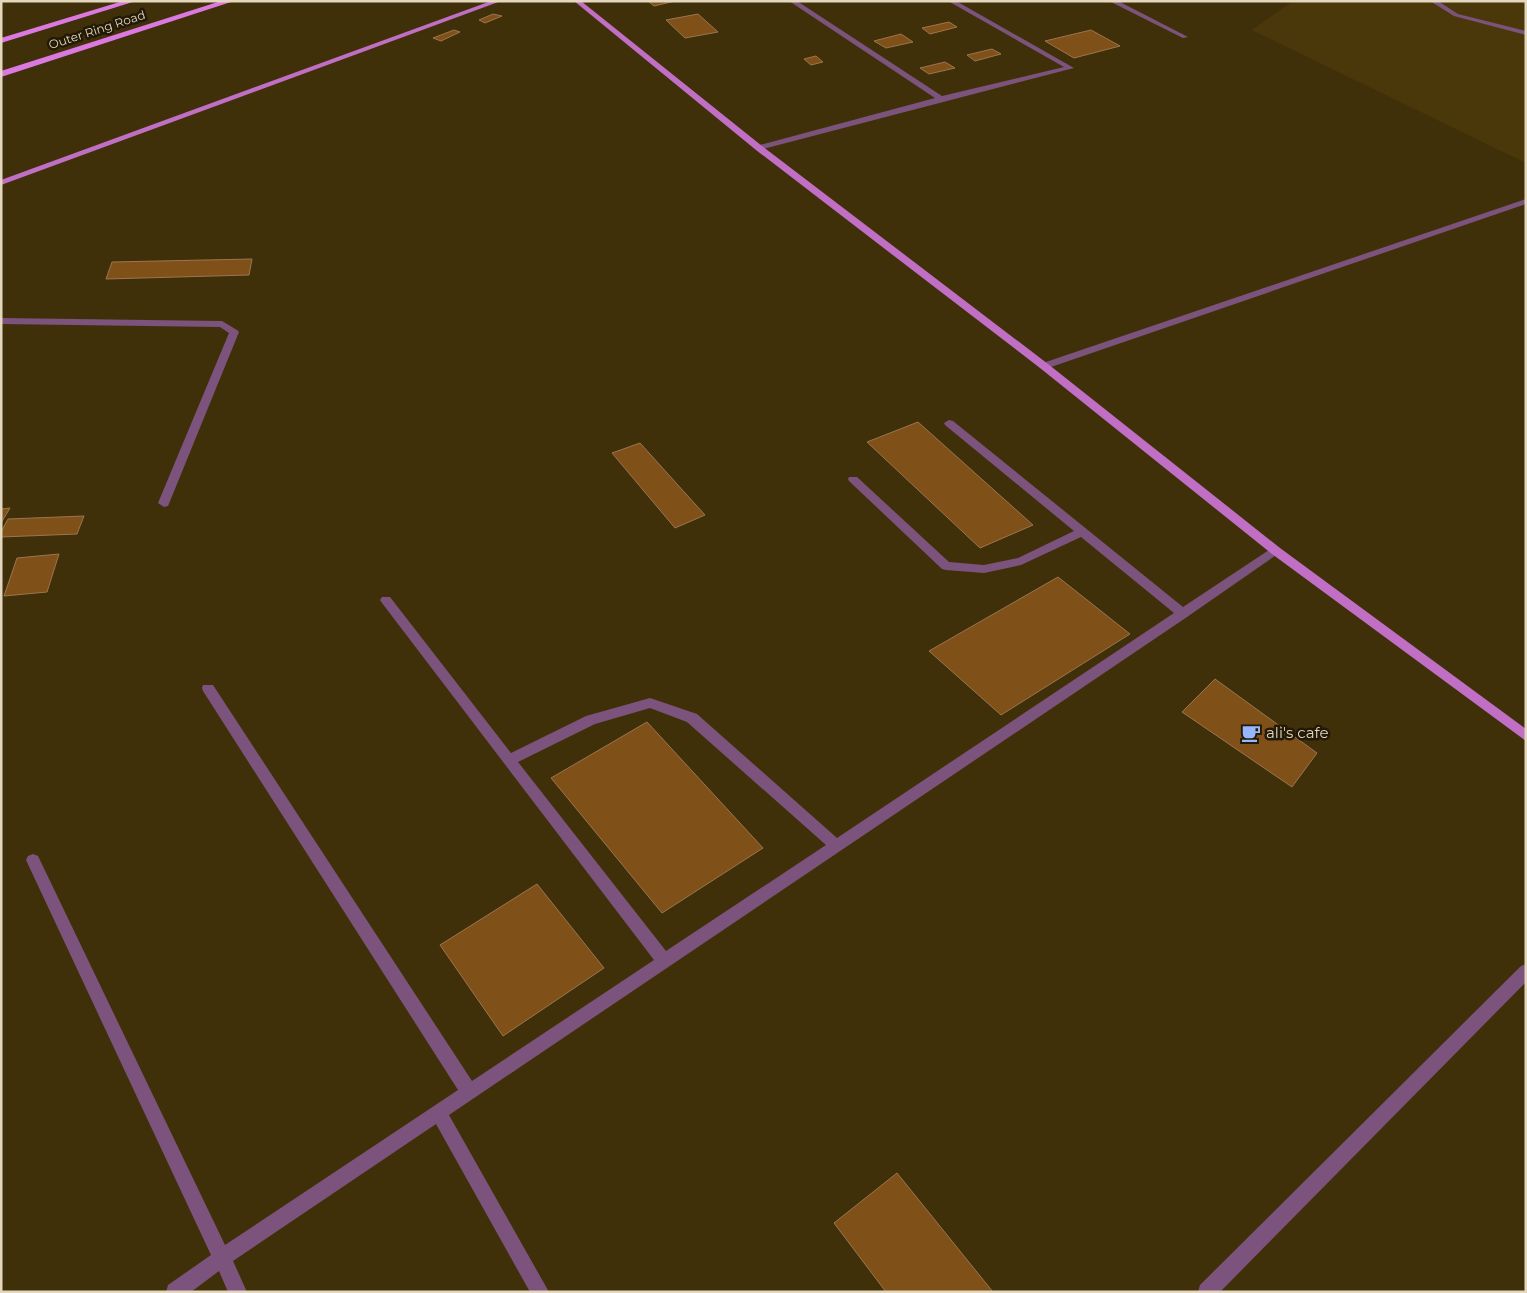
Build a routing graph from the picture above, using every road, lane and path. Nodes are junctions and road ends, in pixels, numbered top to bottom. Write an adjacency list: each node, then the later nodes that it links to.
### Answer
1 (132, 1): 11 (highway, Outer Ring Road)
2 (230, 1): 12 (highway, Outer Ring Road)
3 (498, 1): 15 (main road)
4 (577, 1): 14 (main road)
5 (792, 1): 13 (street)
6 (951, 1): 13 (street)
7 (1112, 1): 10 (street)
8 (1433, 1): 9 (street)
9 (1526, 33)
10 (1185, 37)
11 (1, 41)
12 (1, 74)
13 (941, 99): 14 (street)
14 (759, 148): 18 (main road)
15 (1, 184)
16 (1526, 201): 18 (street)
17 (1, 321): 21 (street)
18 (1044, 366): 23 (main road)
19 (949, 423): 22 (street)
20 (853, 479): 22 (street)
21 (164, 503)
22 (1082, 532): 25 (street)
23 (1276, 551): 25 (street); 27 (main road)
24 (386, 600): 28 (street)
25 (1183, 614): 29 (street)
26 (208, 688): 33 (street)
27 (1526, 736)
28 (509, 760): 29 (street); 31 (street)
29 (837, 846): 31 (street)
30 (33, 860): 35 (street)
31 (665, 962): 33 (street)
32 (1526, 971): 36 (street)
33 (470, 1093): 34 (street)
34 (439, 1114): 35 (street); 39 (street)
35 (222, 1258): 37 (street); 38 (street)
36 (1211, 1290)
37 (175, 1292)
38 (238, 1292)
39 (540, 1292)

